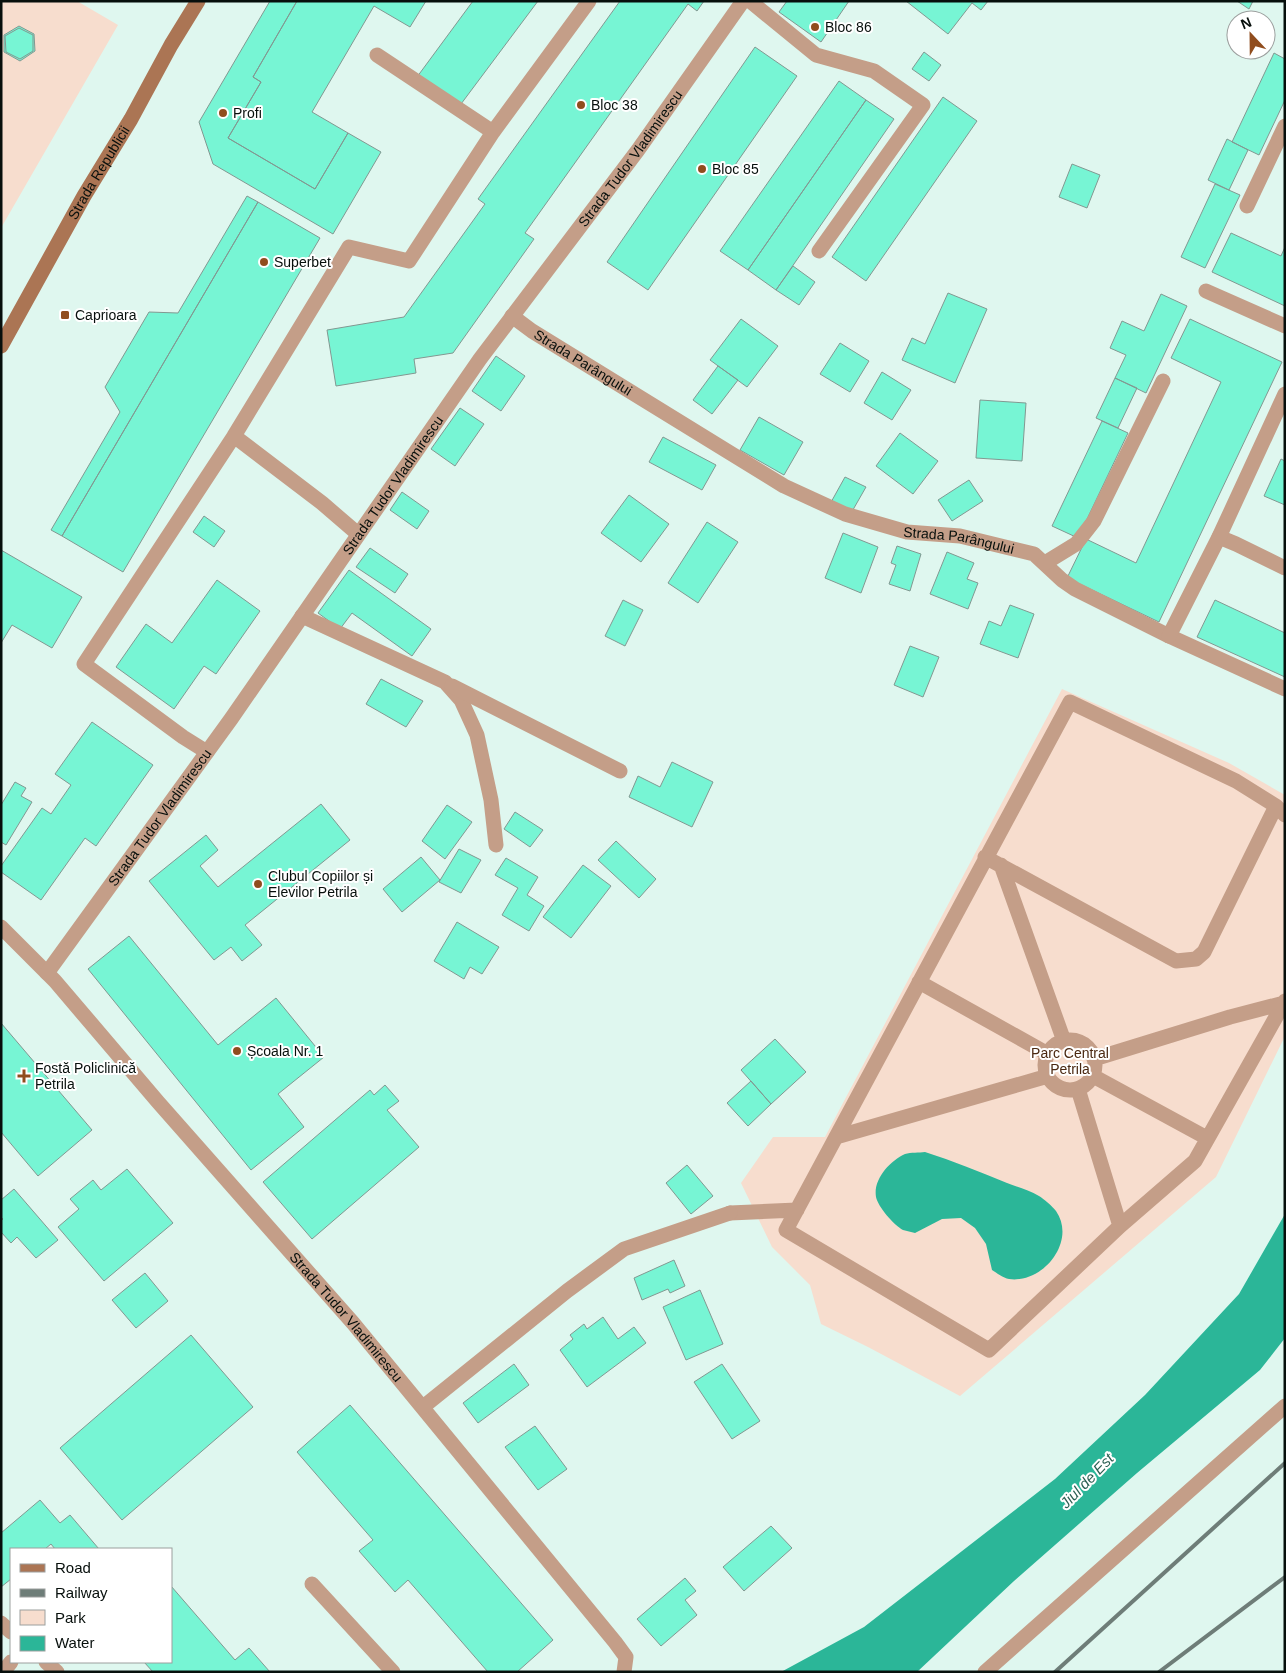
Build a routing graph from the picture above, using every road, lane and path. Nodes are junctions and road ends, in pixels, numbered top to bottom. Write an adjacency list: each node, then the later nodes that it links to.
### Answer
1 (198, 1): 13 (main road, Strada Republicii)
2 (589, 1): 7 (street)
3 (744, 1): 11 (street, Strada Tudor Vladimirescu)
4 (750, 1): 9 (street)
5 (376, 56): 7 (street)
6 (1285, 126): 8 (street)
7 (493, 132): 16 (street)
8 (1248, 206)
9 (819, 251)
10 (1206, 291): 12 (street)
11 (512, 316): 17 (street, Strada Tudor Vladimirescu); 19 (street, Strada Parângului)
12 (1285, 326)
13 (1, 346)
14 (1164, 381): 19 (street)
15 (1285, 394): 18 (street)
16 (234, 436): 17 (street); 25 (street)
17 (358, 534): 21 (street, Strada Tudor Vladimirescu)
18 (1219, 537): 20 (street); 22 (street)
19 (1045, 563): 22 (street, Strada Parângului)
20 (1285, 568)
21 (302, 616): 23 (street); 25 (street, Strada Tudor Vladimirescu)
22 (1169, 636): 24 (street, Strada Parângului)
23 (445, 682): 26 (street); 28 (street)
24 (1285, 689)
25 (207, 752): 32 (street, Strada Tudor Vladimirescu)
26 (620, 771)
27 (1281, 810): 29 (street); 30 (street)
28 (496, 845)
29 (985, 857): 30 (street); 33 (street)
30 (1001, 865): 35 (street)
31 (1, 927): 32 (street, Strada Tudor Vladimirescu)
32 (47, 973): 46 (street, Strada Tudor Vladimirescu)
33 (918, 982): 36 (street); 41 (street)
34 (1284, 1002): 37 (street); 42 (street)
35 (1064, 1041): 36 (street); 37 (street)
36 (1048, 1054): 38 (street)
37 (1094, 1058): 39 (street)
38 (1048, 1076): 40 (street); 41 (street)
39 (1093, 1076): 40 (street); 42 (street)
40 (1078, 1089): 44 (street)
41 (836, 1137): 43 (street)
42 (1207, 1138): 44 (street)
43 (797, 1210): 44 (street); 46 (street)
44 (1120, 1226)
45 (1285, 1406): 52 (street)
46 (423, 1407): 51 (street, Strada Tudor Vladimirescu)
47 (312, 1584): 50 (street)
48 (47, 1663): 49 (street)
49 (58, 1672)
50 (393, 1672)
51 (624, 1672)
52 (986, 1672)

